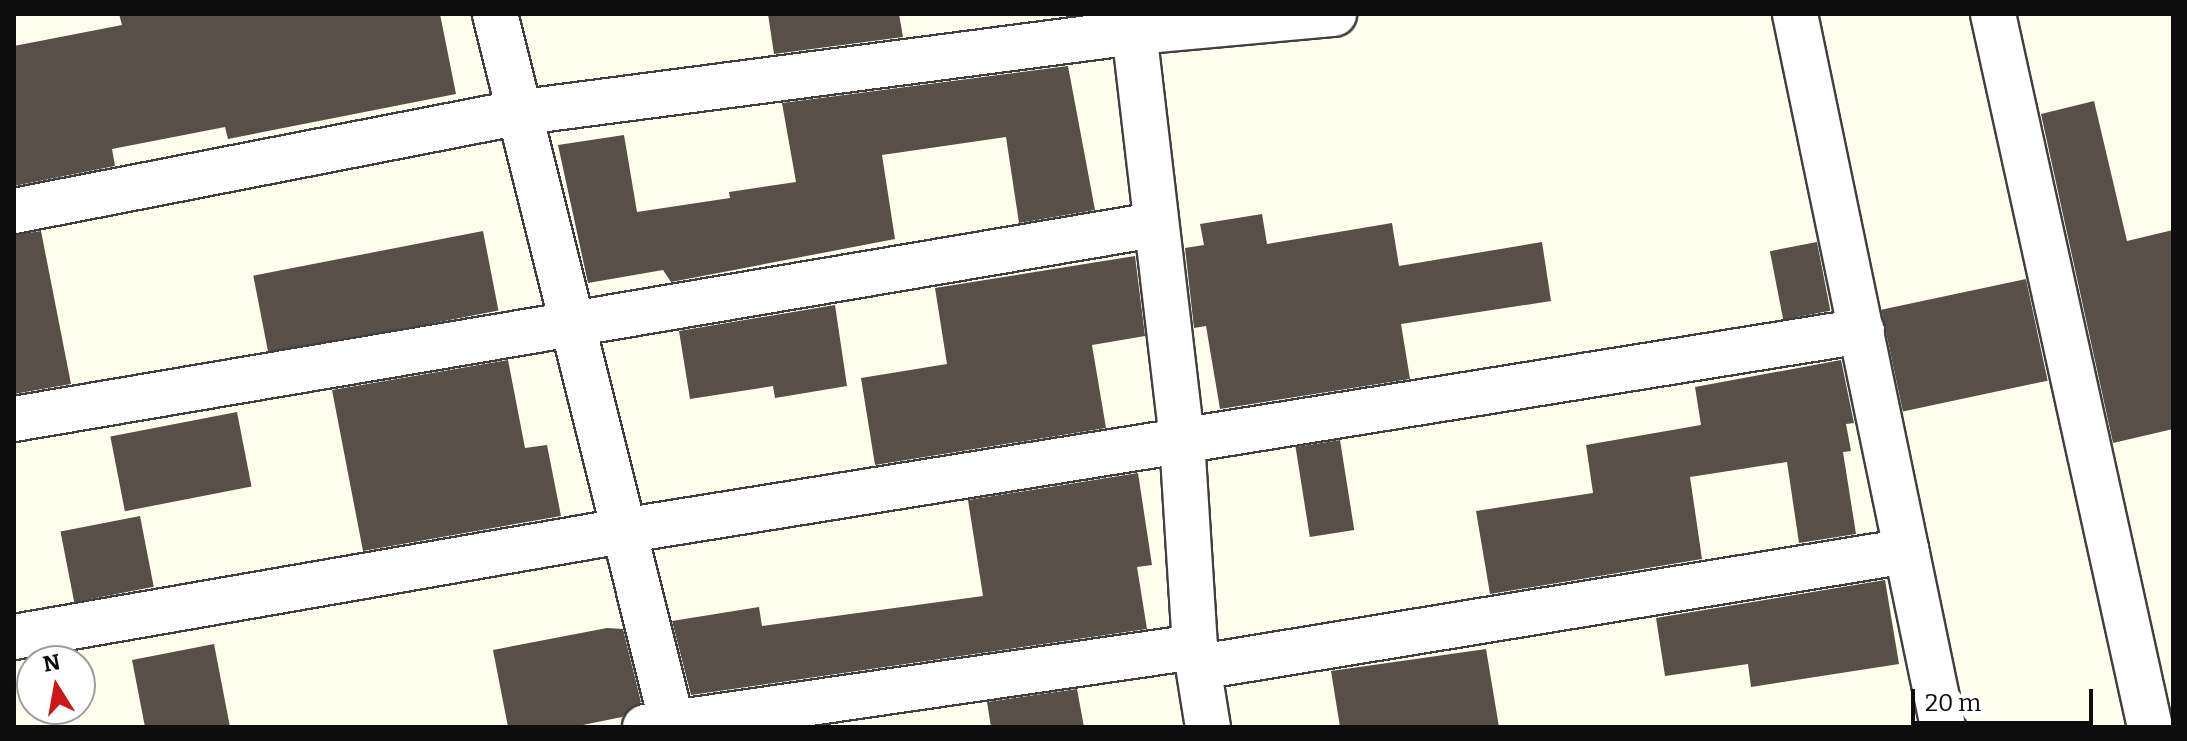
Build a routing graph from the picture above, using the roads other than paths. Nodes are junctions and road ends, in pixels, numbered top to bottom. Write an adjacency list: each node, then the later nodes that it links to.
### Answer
1 (495, 14): 6 (street)
2 (1334, 14): 5 (street)
3 (1795, 14): 10 (street)
4 (1993, 14): 20 (street)
5 (1133, 23): 6 (street); 8 (street)
6 (516, 113): 7 (street); 9 (street)
7 (14, 211)
8 (1154, 225): 9 (street); 12 (street)
9 (570, 321): 11 (street); 13 (street)
10 (1862, 331): 12 (street); 14 (street)
11 (14, 419)
12 (1182, 440): 13 (street); 16 (street)
13 (622, 531): 15 (street); 17 (street)
14 (1907, 551): 16 (street); 19 (street)
15 (14, 637)
16 (1198, 657): 17 (street); 18 (street)
17 (662, 725)
18 (1208, 727)
19 (1943, 727)
20 (2150, 727)

